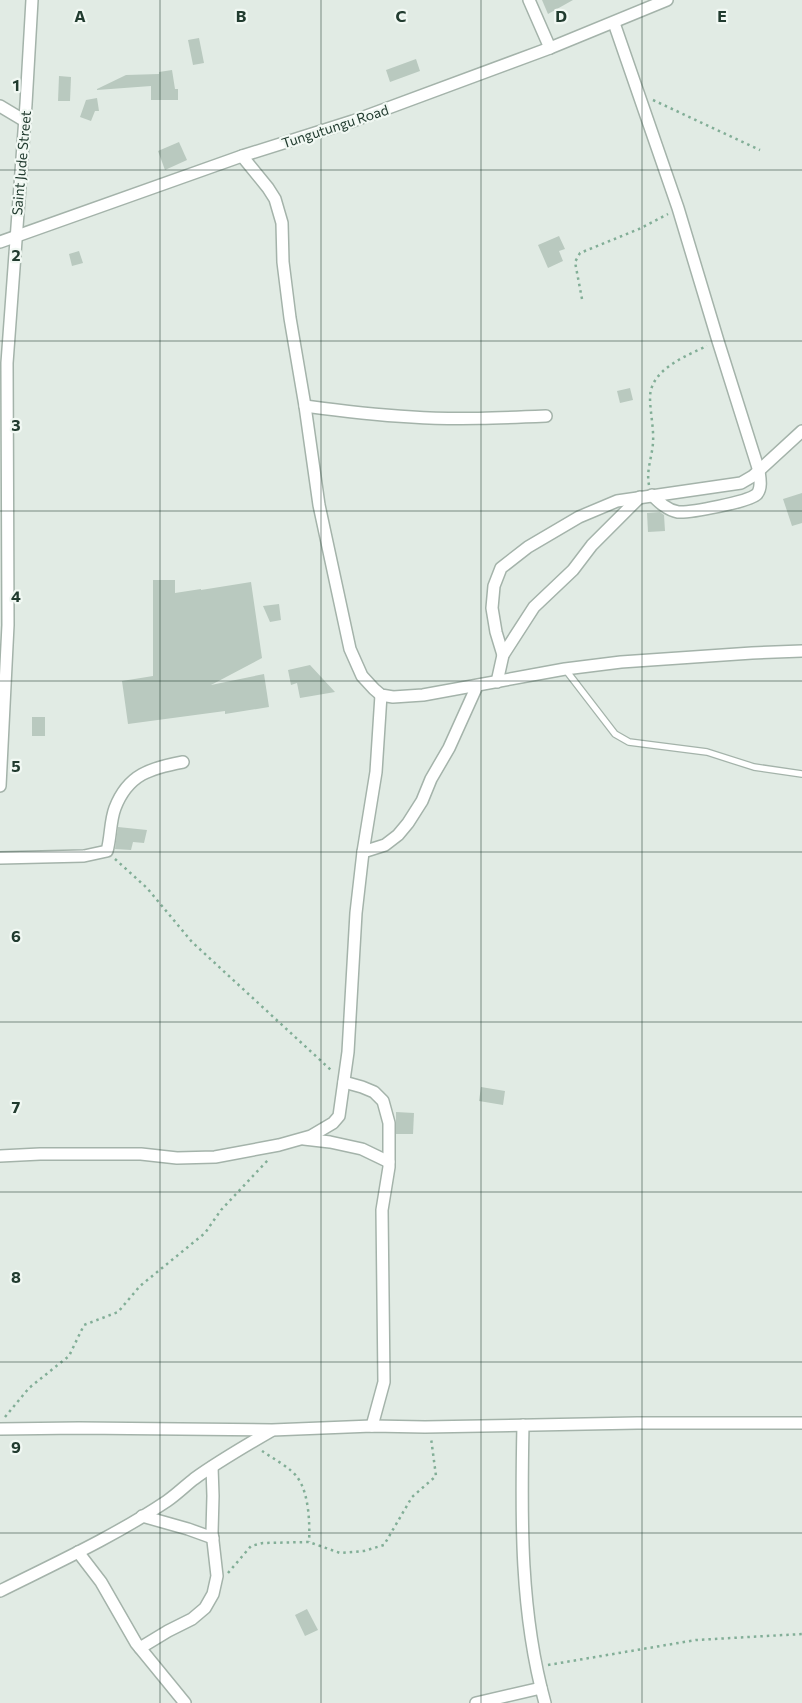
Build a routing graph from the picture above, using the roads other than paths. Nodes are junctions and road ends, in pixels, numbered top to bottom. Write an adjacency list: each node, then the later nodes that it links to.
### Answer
1 (32, 0): 7 (street, Saint Jude Street)
2 (529, 0): 5 (street)
3 (667, 0): 4 (street, Tungutungu Road)
4 (614, 23): 5 (street, Tungutungu Road); 14 (street)
5 (550, 48): 8 (street, Tungutungu Road)
6 (0, 106): 7 (street)
7 (25, 121): 9 (street, Saint Jude Street)
8 (242, 156): 9 (street, Tungutungu Road); 11 (street)
9 (15, 237): 10 (street, Tungutungu Road); 20 (street, Saint Jude Street)
10 (0, 242)
11 (305, 406): 12 (street); 22 (street)
12 (546, 416)
13 (802, 431): 14 (street)
14 (759, 471): 15 (street); 15 (street)
15 (646, 496): 17 (street); 17 (street)
16 (802, 651): 18 (street)
17 (503, 655): 19 (street)
18 (566, 669): 19 (street); 24 (lane)
19 (497, 682): 21 (street)
20 (3, 684): 25 (street, Saint Jude Street)
21 (477, 686): 22 (street); 26 (street)
22 (381, 695): 26 (street)
23 (183, 762): 27 (street)
24 (802, 774)
25 (0, 786)
26 (363, 852): 28 (street)
27 (0, 858)
28 (344, 1082): 29 (street); 31 (street)
29 (301, 1139): 30 (street); 31 (street)
30 (0, 1156)
31 (389, 1162): 33 (street)
32 (802, 1423): 34 (street)
33 (372, 1426): 34 (street); 36 (street)
34 (524, 1426): 43 (street)
35 (0, 1429): 36 (street)
36 (272, 1430): 37 (street)
37 (212, 1467): 38 (street); 39 (street)
38 (142, 1516): 39 (street); 40 (street)
39 (213, 1538): 42 (street)
40 (78, 1552): 41 (street); 42 (street)
41 (0, 1591)
42 (140, 1648): 44 (street)
43 (541, 1688): 45 (street); 46 (street)
44 (185, 1703)
45 (476, 1703)
46 (545, 1703)

